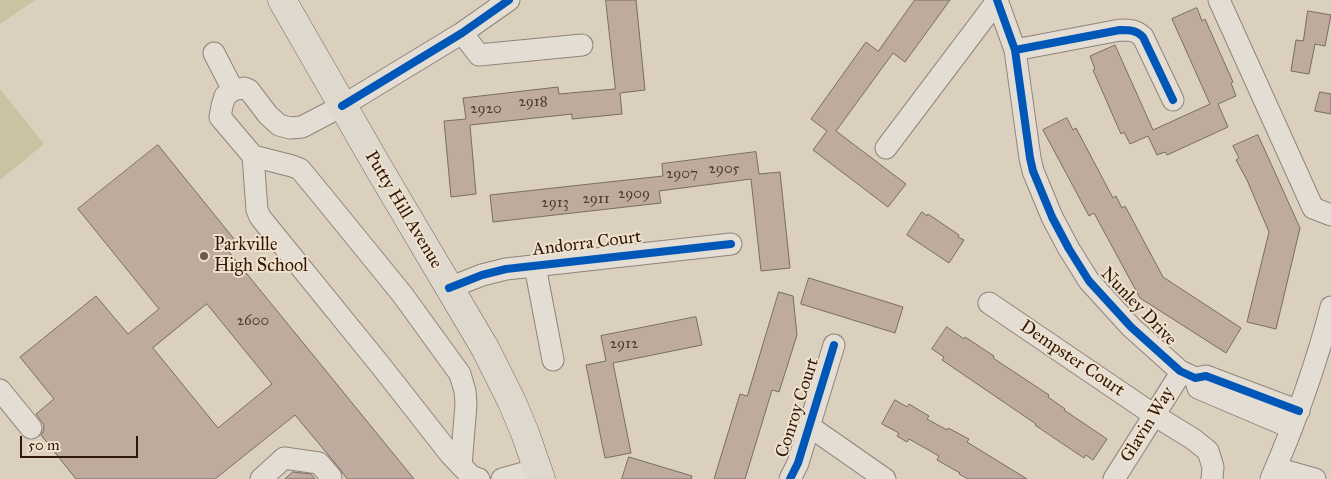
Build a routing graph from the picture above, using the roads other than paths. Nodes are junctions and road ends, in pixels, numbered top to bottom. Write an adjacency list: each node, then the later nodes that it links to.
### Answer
1 (282, 0): 11 (main road, Putty Hill Avenue)
2 (509, 0): 5 (street)
3 (1219, 0): 14 (street)
4 (997, 1): 7 (street, Nunley Drive); 12 (street)
5 (462, 33): 6 (street); 11 (street)
6 (582, 45)
7 (1015, 50): 10 (street); 22 (street, Nunley Drive)
8 (214, 53): 9 (street)
9 (233, 90): 11 (street); 13 (street)
10 (1173, 100)
11 (342, 106): 17 (main road, Putty Hill Avenue)
12 (886, 148)
13 (253, 156): 28 (street); 28 (street)
14 (1331, 215)
15 (731, 244): 16 (street, Andorra Court)
16 (535, 266): 17 (street, Andorra Court); 21 (street)
17 (449, 288): 30 (main road, Putty Hill Avenue)
18 (990, 303): 24 (street, Dempster Court)
19 (1331, 307): 25 (street)
20 (834, 345): 26 (street, Conroy Court)
21 (553, 360)
22 (1188, 375): 24 (street, Glavin Way); 25 (street, Nunley Drive)
23 (0, 390): 27 (street)
24 (1154, 415): 37 (street, Glavin Way); 38 (street, Dempster Court)
25 (1296, 420): 29 (street)
26 (809, 426): 35 (street, Conroy Court); 36 (street)
27 (31, 428)
28 (461, 466): 33 (street)
29 (1273, 473): 39 (street)
30 (539, 474): 34 (street)
31 (331, 477): 32 (street)
32 (261, 479)
33 (479, 479)
34 (502, 479)
35 (790, 479)
36 (885, 479)
37 (1114, 479)
38 (1212, 479)
39 (1315, 479)

